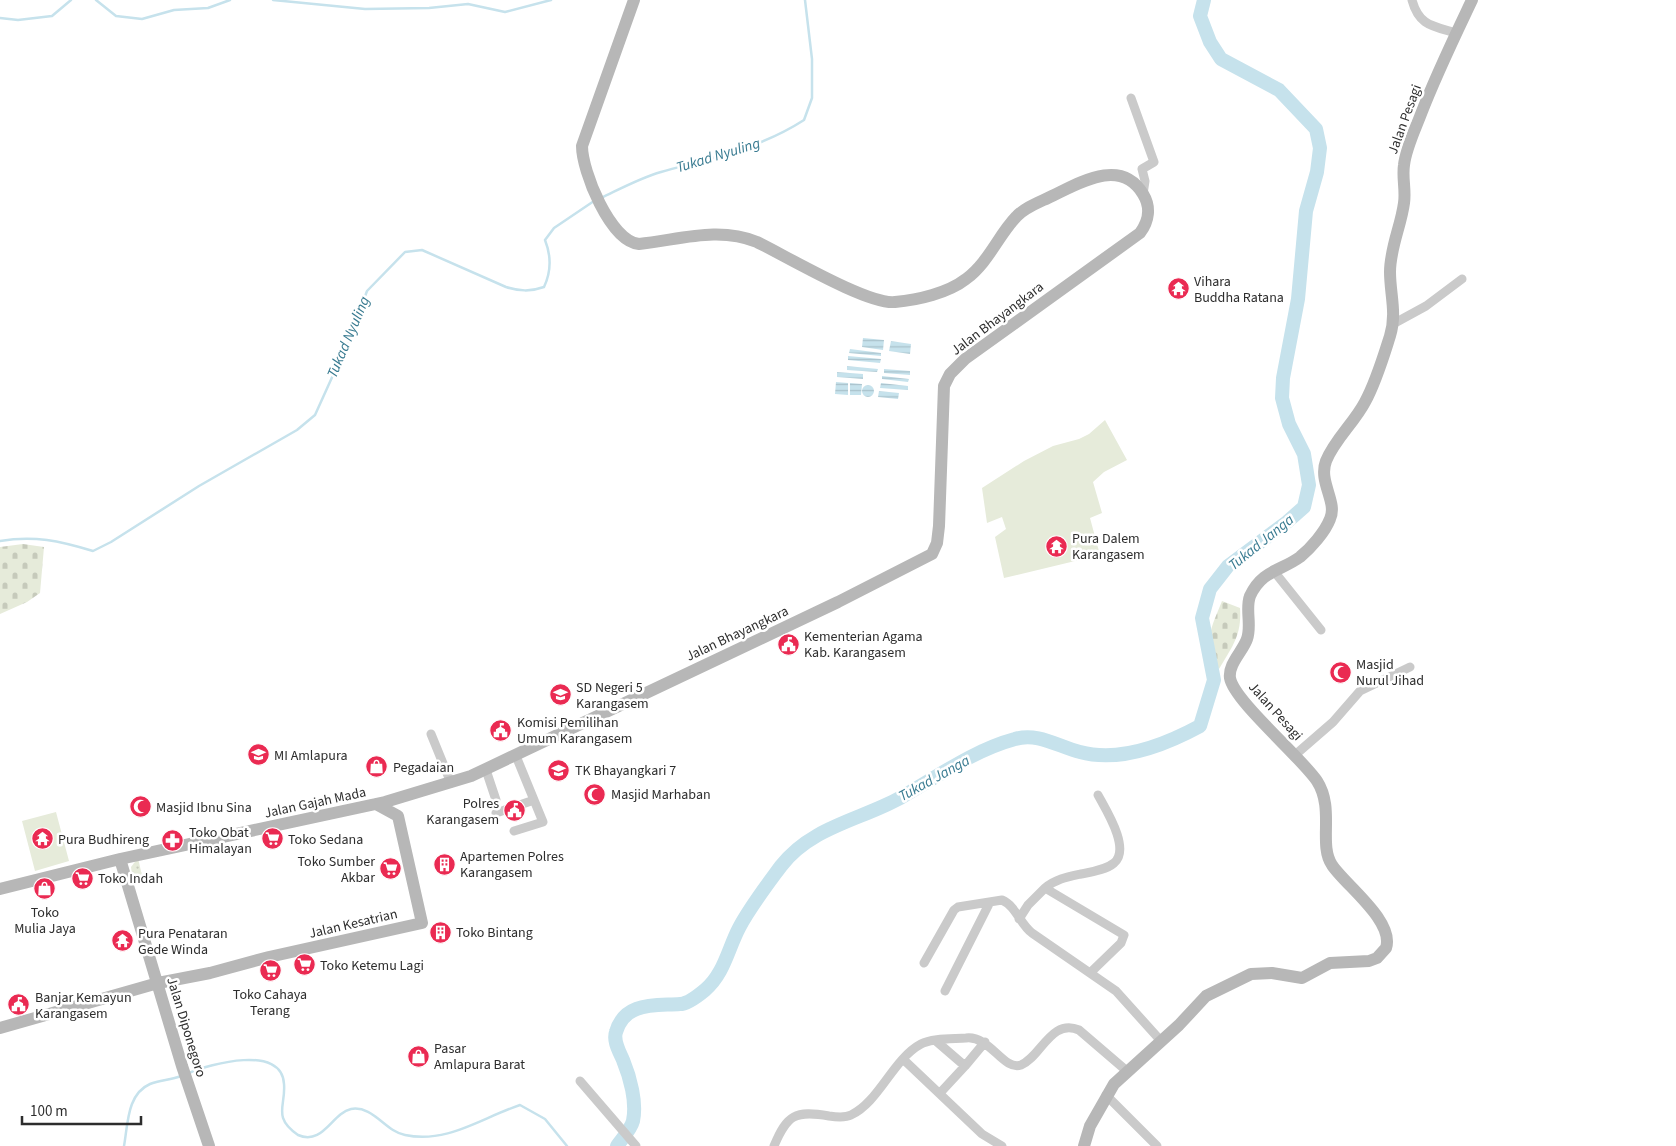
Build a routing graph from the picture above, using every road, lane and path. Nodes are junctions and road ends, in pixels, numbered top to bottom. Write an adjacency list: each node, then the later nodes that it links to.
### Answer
1 (634, 0): 6 (street)
2 (1412, 0): 4 (street)
3 (1472, 0): 4 (street, Jalan Pesagi)
4 (1456, 33): 8 (street, Jalan Pesagi)
5 (1131, 98): 6 (street)
6 (1143, 194): 14 (street, Jalan Bhayangkara)
7 (1462, 279): 8 (street)
8 (1393, 324): 9 (street, Jalan Pesagi)
9 (1272, 570): 10 (street); 13 (street, Jalan Pesagi)
10 (1321, 630)
11 (1410, 667): 13 (street)
12 (431, 734): 16 (street)
13 (1295, 755): 36 (street, Jalan Pesagi)
14 (516, 756): 15 (street, Jalan Bhayangkara); 20 (street)
15 (486, 770): 16 (street, Jalan Bhayangkara); 19 (street)
16 (451, 783): 18 (street, Jalan Bhayangkara)
17 (1098, 795): 26 (street)
18 (402, 797): 21 (street, Jalan Gajah Mada); 23 (street)
19 (496, 800)
20 (534, 800): 22 (street); 24 (street)
21 (376, 804): 23 (street); 25 (street, Jalan Gajah Mada)
22 (496, 813)
23 (398, 816): 32 (street, Jalan Kesatrian)
24 (514, 831)
25 (120, 859): 27 (street, Jalan Gajah Mada); 32 (street, Jalan Diponegoro)
26 (1045, 888): 29 (street); 31 (street)
27 (0, 889)
28 (990, 902): 29 (street); 30 (street); 33 (street)
29 (1019, 919): 31 (street)
30 (924, 963)
31 (1090, 972): 36 (street)
32 (158, 983): 34 (street); 44 (street, Jalan Diponegoro)
33 (945, 991)
34 (0, 1028)
35 (936, 1041): 37 (street); 38 (street); 39 (street)
36 (1161, 1041): 40 (street, Jalan Pesagi)
37 (985, 1042): 39 (street); 40 (street)
38 (904, 1060): 42 (street); 46 (street)
39 (965, 1066): 42 (street)
40 (1128, 1072): 43 (street, Jalan Pesagi)
41 (580, 1080): 45 (street)
42 (940, 1093): 47 (street)
43 (1106, 1095): 48 (street, Jalan Pesagi); 49 (street)
44 (209, 1146)
45 (636, 1146)
46 (774, 1146)
47 (1002, 1146)
48 (1084, 1146)
49 (1157, 1146)

